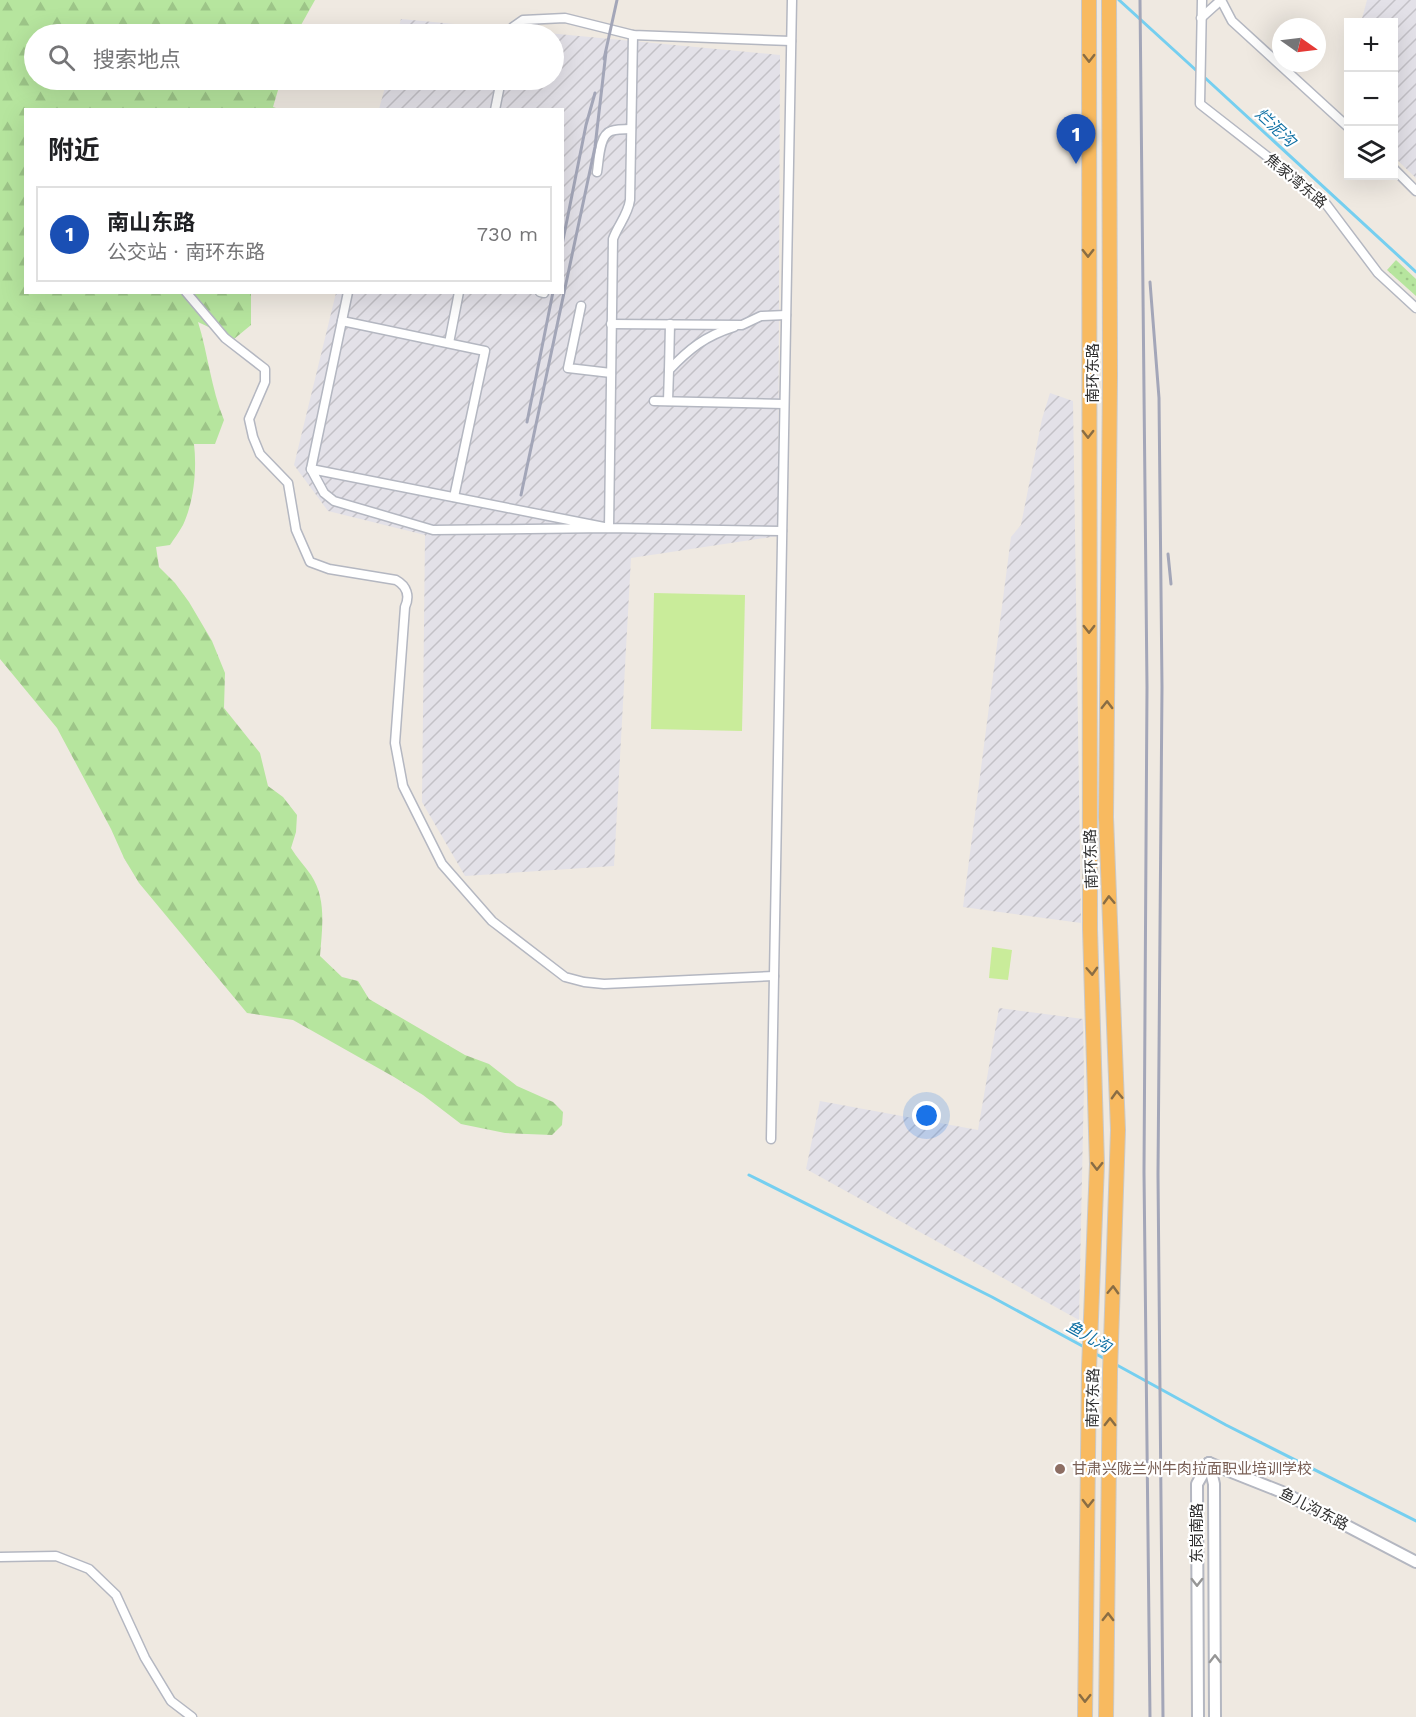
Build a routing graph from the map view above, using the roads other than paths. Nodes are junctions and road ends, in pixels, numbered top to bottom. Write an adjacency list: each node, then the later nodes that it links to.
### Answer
1 (792, 0): 8 (street)
2 (1202, 0): 5 (street)
3 (1086, 2): 37 (highway, 南环东路, one-way to 37)
4 (1109, 3): 38 (highway, 南环东路, one-way to 4)
5 (1201, 18): 11 (street); 20 (street, 焦家湾东路)
6 (517, 24): 7 (street)
7 (633, 35): 8 (street); 12 (street)
8 (791, 41): 21 (street)
9 (499, 90): 10 (street)
10 (495, 108)
11 (1347, 126)
12 (631, 129): 13 (street); 23 (street)
13 (597, 172)
14 (1398, 173): 15 (street)
15 (1416, 191)
16 (188, 294): 36 (street)
17 (348, 294): 22 (street)
18 (459, 294): 26 (street)
19 (581, 306): 28 (street)
20 (1416, 308)
21 (786, 315): 25 (street); 31 (street)
22 (342, 321): 26 (street); 32 (street)
23 (611, 324): 24 (street); 28 (street)
24 (670, 324): 25 (street); 27 (street)
25 (742, 325): 27 (street)
26 (449, 344): 33 (street)
27 (669, 370): 30 (street)
28 (611, 373): 34 (street)
29 (654, 401): 30 (street)
30 (668, 401): 31 (street)
31 (784, 404): 35 (street)
32 (311, 469): 33 (street); 34 (street)
33 (454, 497): 34 (street)
34 (609, 528): 35 (street)
35 (782, 531): 36 (street)
36 (774, 976): 39 (street)
37 (1097, 1130): 38 (highway); 44 (highway, 南环东路, one-way to 44)
38 (1118, 1130): 45 (highway, 南环东路, one-way to 38)
39 (771, 1139)
40 (1209, 1463): 42 (street, 鱼儿沟东路); 46 (street, 东岗南路, one-way to 46); 47 (street, 东岗南路, one-way to 40)
41 (0, 1557): 43 (street)
42 (1416, 1562)
43 (192, 1717)
44 (1085, 1717)
45 (1106, 1717)
46 (1198, 1717)
47 (1215, 1717)

